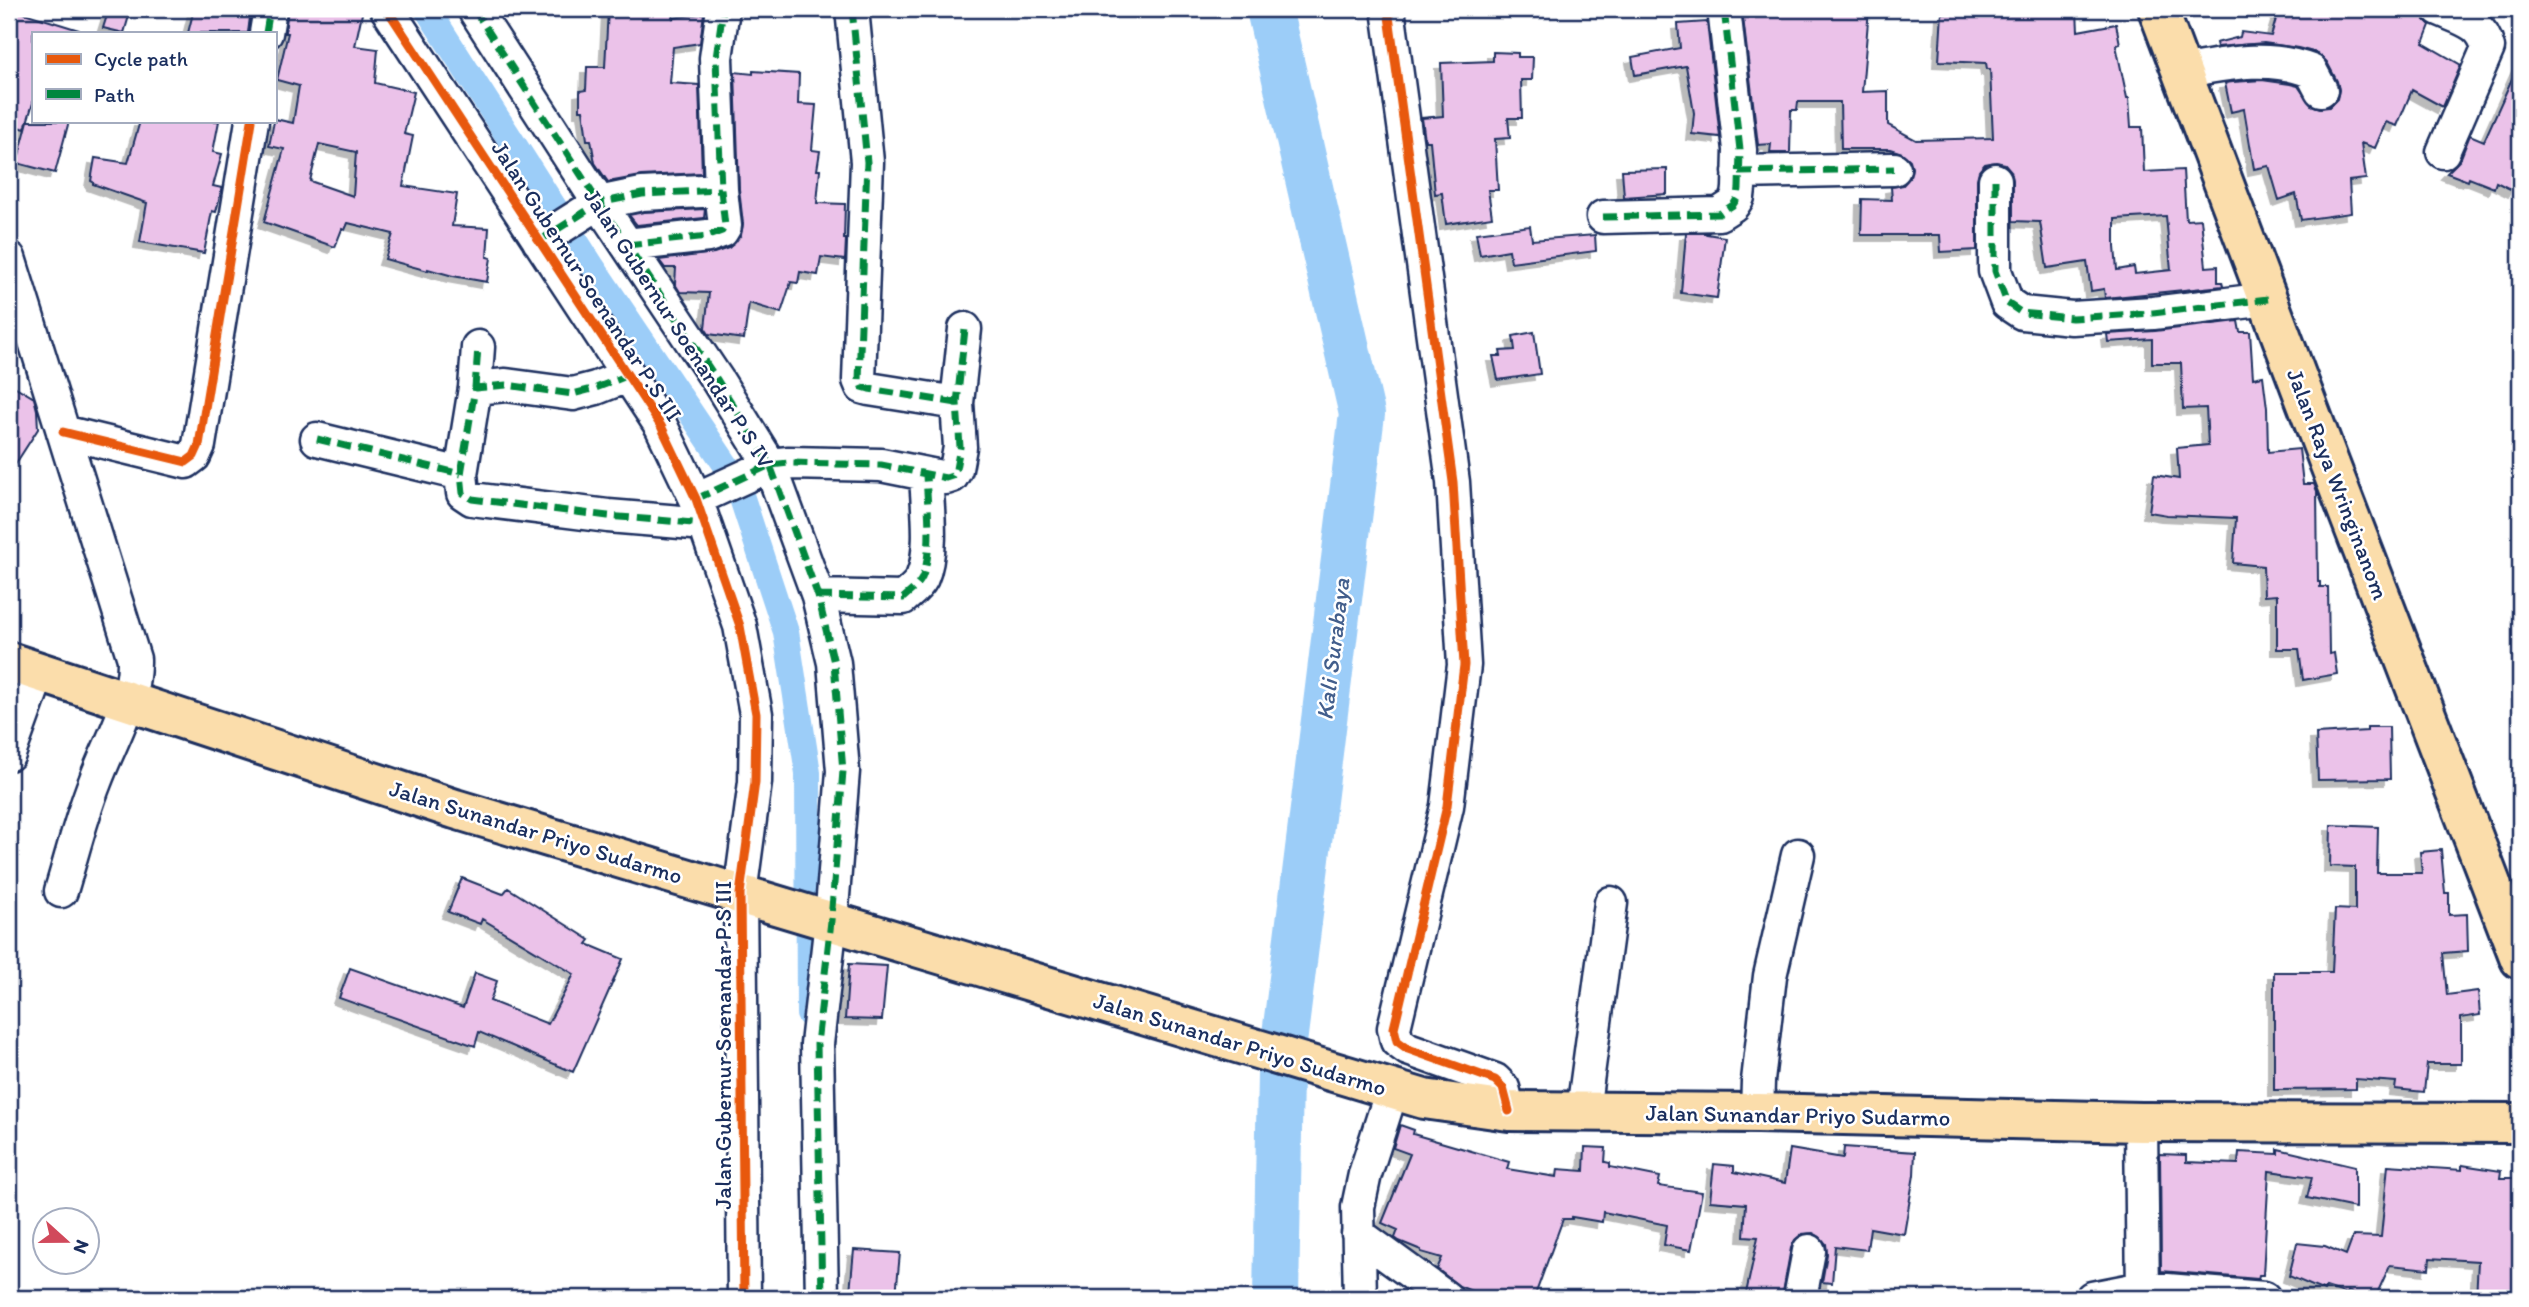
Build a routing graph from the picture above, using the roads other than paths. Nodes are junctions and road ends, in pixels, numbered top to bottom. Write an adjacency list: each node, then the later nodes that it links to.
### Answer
1 (270, 9): 10 (street)
2 (387, 9): 21 (street, Jalan Gubernur Soenandar P.S III)
3 (476, 9): 19 (street, Jalan Gubernur Soenandar P.S IV)
4 (723, 9): 18 (street)
5 (852, 9): 29 (street)
6 (1388, 9): 47 (street)
7 (1724, 9): 16 (street)
8 (2158, 9): 11 (main road, Jalan Raya Wringinanom)
9 (2439, 9): 14 (street)
10 (266, 32)
11 (2181, 72): 12 (street); 24 (main road, Jalan Raya Wringinanom)
12 (2321, 90)
13 (252, 122): 30 (street)
14 (2444, 152)
15 (1894, 169): 16 (street)
16 (1740, 172): 20 (street)
17 (1995, 180): 24 (street)
18 (721, 190): 19 (street); 22 (street)
19 (594, 205): 21 (street); 22 (street, Jalan Gubernur Soenandar P.S IV)
20 (1603, 217)
21 (544, 238): 27 (street, Jalan Gubernur Soenandar P.S III)
22 (627, 245): 32 (street, Jalan Gubernur Soenandar P.S IV)
23 (9, 258): 30 (street)
24 (2268, 299): 45 (main road, Jalan Raya Wringinanom)
25 (965, 329): 29 (street)
26 (478, 347): 28 (street)
27 (629, 375): 28 (street); 35 (street, Jalan Gubernur Soenandar P.S III)
28 (475, 387): 33 (street)
29 (957, 403): 34 (street)
30 (63, 432): 38 (street)
31 (317, 439): 33 (street)
32 (765, 468): 34 (street); 35 (street); 36 (street, Jalan Gubernur Soenandar P.S IV)
33 (461, 474): 35 (street)
34 (926, 474): 36 (street)
35 (707, 504): 42 (street, Jalan Gubernur Soenandar P.S III)
36 (818, 596): 44 (street, Jalan Gubernur Soenandar P.S IV)
37 (24, 666): 38 (main road, Jalan Sunandar Priyo Sudarmo); 39 (street)
38 (128, 702): 41 (street); 42 (main road, Jalan Sunandar Priyo Sudarmo)
39 (9, 754)
40 (1798, 855): 49 (street)
41 (61, 891)
42 (749, 897): 44 (main road, Jalan Sunandar Priyo Sudarmo); 55 (street, Jalan Gubernur Soenandar P.S III)
43 (1611, 902): 48 (street)
44 (825, 919): 46 (main road, Jalan Sunandar Priyo Sudarmo); 56 (street, Jalan Gubernur Soenandar P.S IV)
45 (2520, 959)
46 (1384, 1088): 47 (main road, Jalan Sunandar Priyo Sudarmo); 52 (street)
47 (1509, 1111): 48 (main road, Jalan Sunandar Priyo Sudarmo)
48 (1583, 1111): 49 (main road, Jalan Sunandar Priyo Sudarmo)
49 (1757, 1113): 50 (main road, Jalan Sunandar Priyo Sudarmo)
50 (2141, 1122): 51 (main road, Jalan Sunandar Priyo Sudarmo); 54 (street)
51 (2520, 1123)
52 (1358, 1234): 57 (street); 58 (street)
53 (1809, 1251): 59 (street)
54 (2143, 1293): 60 (street); 61 (street)
55 (744, 1298)
56 (822, 1298)
57 (1360, 1298)
58 (1446, 1298)
59 (1800, 1298)
60 (2092, 1298)
61 (2264, 1298)

